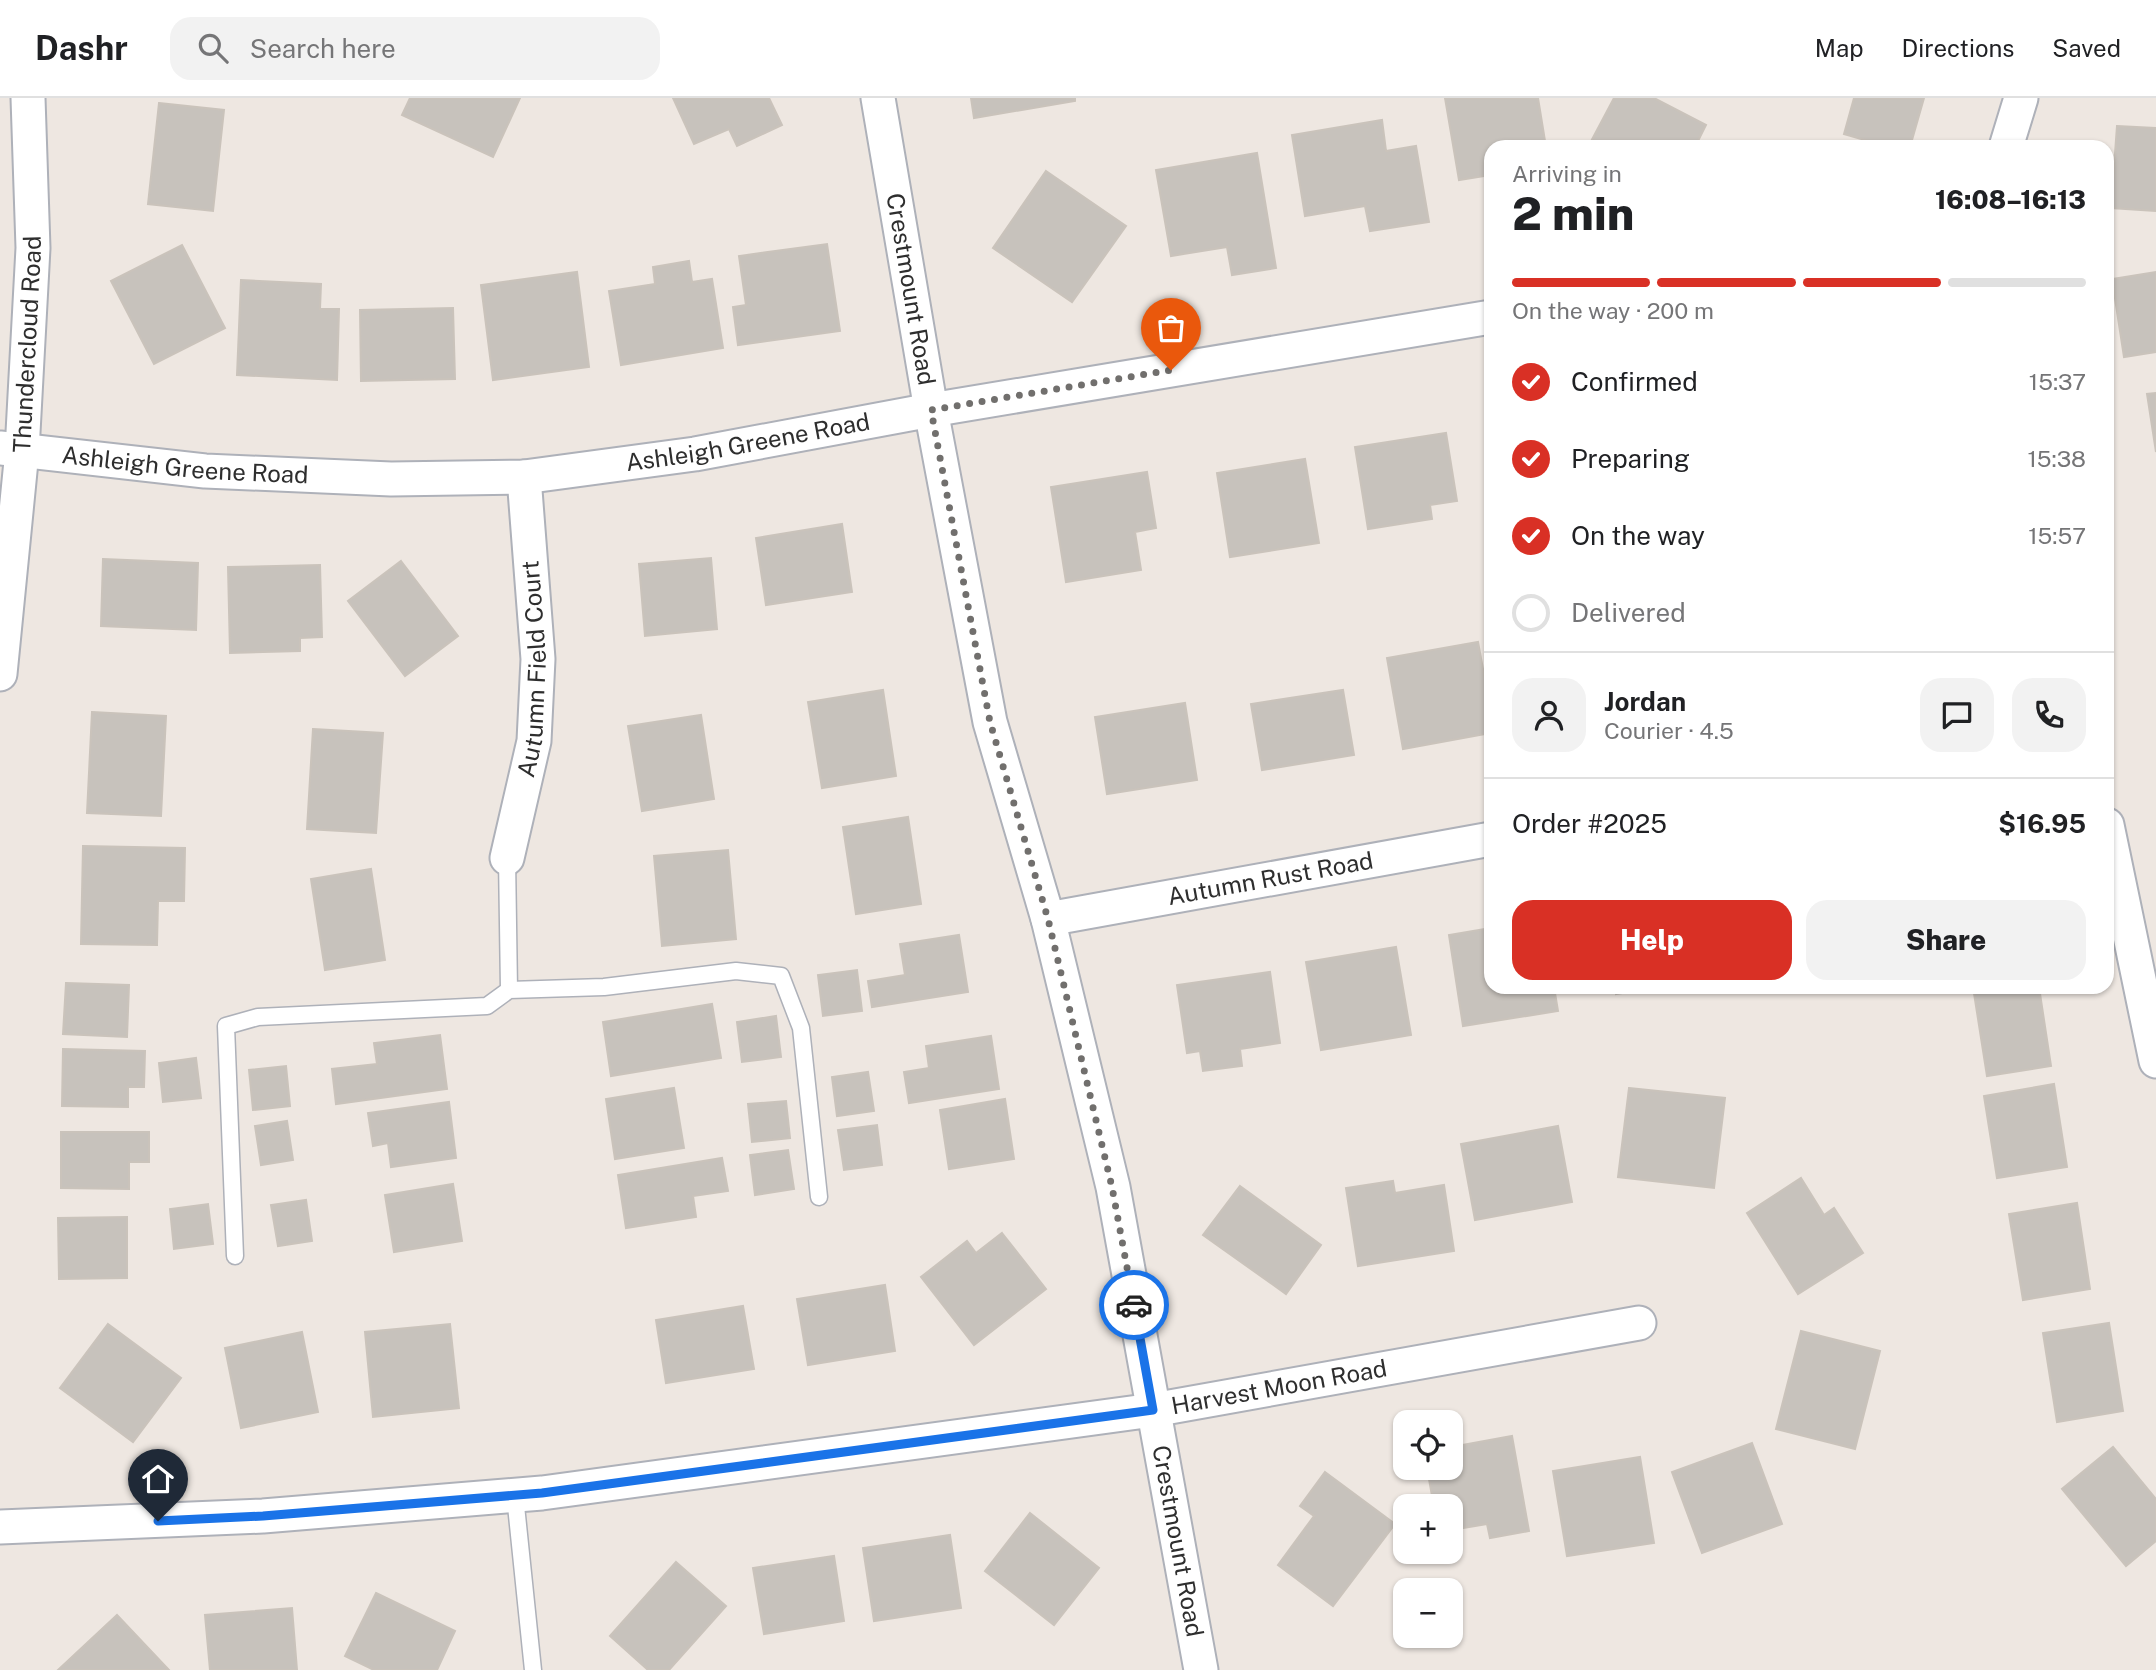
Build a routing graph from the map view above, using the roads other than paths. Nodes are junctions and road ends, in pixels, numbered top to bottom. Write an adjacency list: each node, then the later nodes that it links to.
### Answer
1 (28, 98): 7 (street, Thundercloud Road)
2 (878, 98): 6 (street, Crestmount Road)
3 (2021, 98): 4 (street)
4 (2009, 140)
5 (1484, 318): 6 (street, Ashleigh Greene Road)
6 (931, 410): 8 (street, Ashleigh Greene Road); 13 (street, Crestmount Road)
7 (11, 450): 8 (street, Ashleigh Greene Road); 9 (street, Thundercloud Road)
8 (524, 477): 11 (street, Autumn Field Court)
9 (0, 674)
10 (1484, 840): 13 (street, Autumn Rust Road)
11 (507, 858): 14 (lane)
12 (2114, 859): 15 (street)
13 (1048, 919): 19 (street, Crestmount Road)
14 (509, 990): 16 (lane); 17 (lane)
15 (2156, 1061)
16 (819, 1197)
17 (235, 1256)
18 (1639, 1323): 19 (street, Harvest Moon Road)
19 (1153, 1410): 20 (street, Harvest Moon Road); 23 (street, Crestmount Road)
20 (515, 1496): 21 (street, Harvest Moon Road); 22 (lane)
21 (0, 1527)
22 (533, 1670)
23 (1201, 1670)

